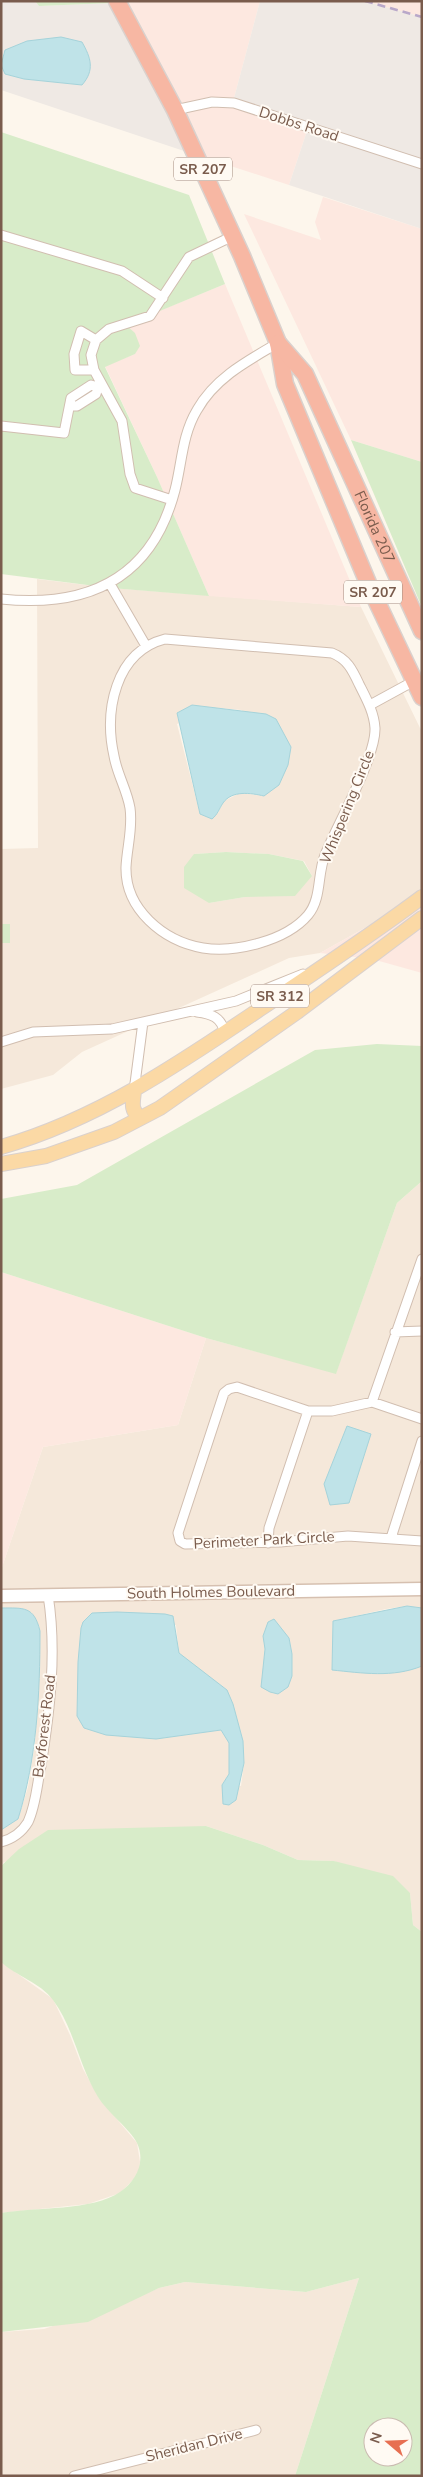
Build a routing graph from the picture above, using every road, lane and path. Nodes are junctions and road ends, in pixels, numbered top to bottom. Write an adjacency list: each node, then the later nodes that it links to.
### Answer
1 (117, 1): 2 (highway, SR 207)
2 (175, 110): 3 (street, Dobbs Road); 5 (highway, SR 207)
3 (422, 164)
4 (1, 235): 6 (street)
5 (233, 236): 6 (street); 8 (highway, SR 207)
6 (163, 298): 7 (street)
7 (96, 340): 9 (street); 9 (street)
8 (278, 343): 12 (street); 15 (highway, Florida 207 / SR 207); 17 (highway, SR 207)
9 (94, 370): 10 (street)
10 (99, 386): 11 (street); 12 (street)
11 (1, 426)
12 (172, 500): 13 (street)
13 (110, 584): 14 (street); 16 (street)
14 (1, 599)
15 (422, 631)
16 (146, 646): 19 (street, Whispering Circle); 19 (street, Whispering Circle)
17 (414, 681): 18 (highway, SR 207); 19 (street)
18 (422, 697)
19 (370, 706)
20 (422, 897): 22 (main road, SR 312)
21 (422, 918): 28 (main road, SR 312)
22 (329, 963): 23 (street); 25 (main road, SR 312)
23 (189, 1012): 24 (street); 25 (street)
24 (143, 1022): 26 (street); 27 (street)
25 (225, 1033): 27 (main road, SR 312)
26 (1, 1042)
27 (134, 1091): 28 (main road); 29 (main road, SR 312)
28 (140, 1118): 30 (main road, SR 312)
29 (1, 1147)
30 (1, 1164)
31 (422, 1259): 33 (street)
32 (422, 1331): 33 (street)
33 (395, 1332): 34 (street)
34 (372, 1402): 35 (street, Perimeter Park Circle); 36 (street)
35 (308, 1411): 40 (street); 40 (street, Perimeter Park Circle)
36 (422, 1419)
37 (421, 1445): 38 (street)
38 (391, 1538): 39 (street, Perimeter Park Circle); 40 (street, Perimeter Park Circle)
39 (422, 1541)
40 (268, 1543)
41 (422, 1589): 42 (main road, South Holmes Boulevard)
42 (48, 1595): 43 (main road, South Holmes Boulevard); 44 (street, Bayforest Road)
43 (1, 1596)
44 (1, 1842)
45 (256, 2430): 46 (street, Sheridan Drive)
46 (74, 2476)

